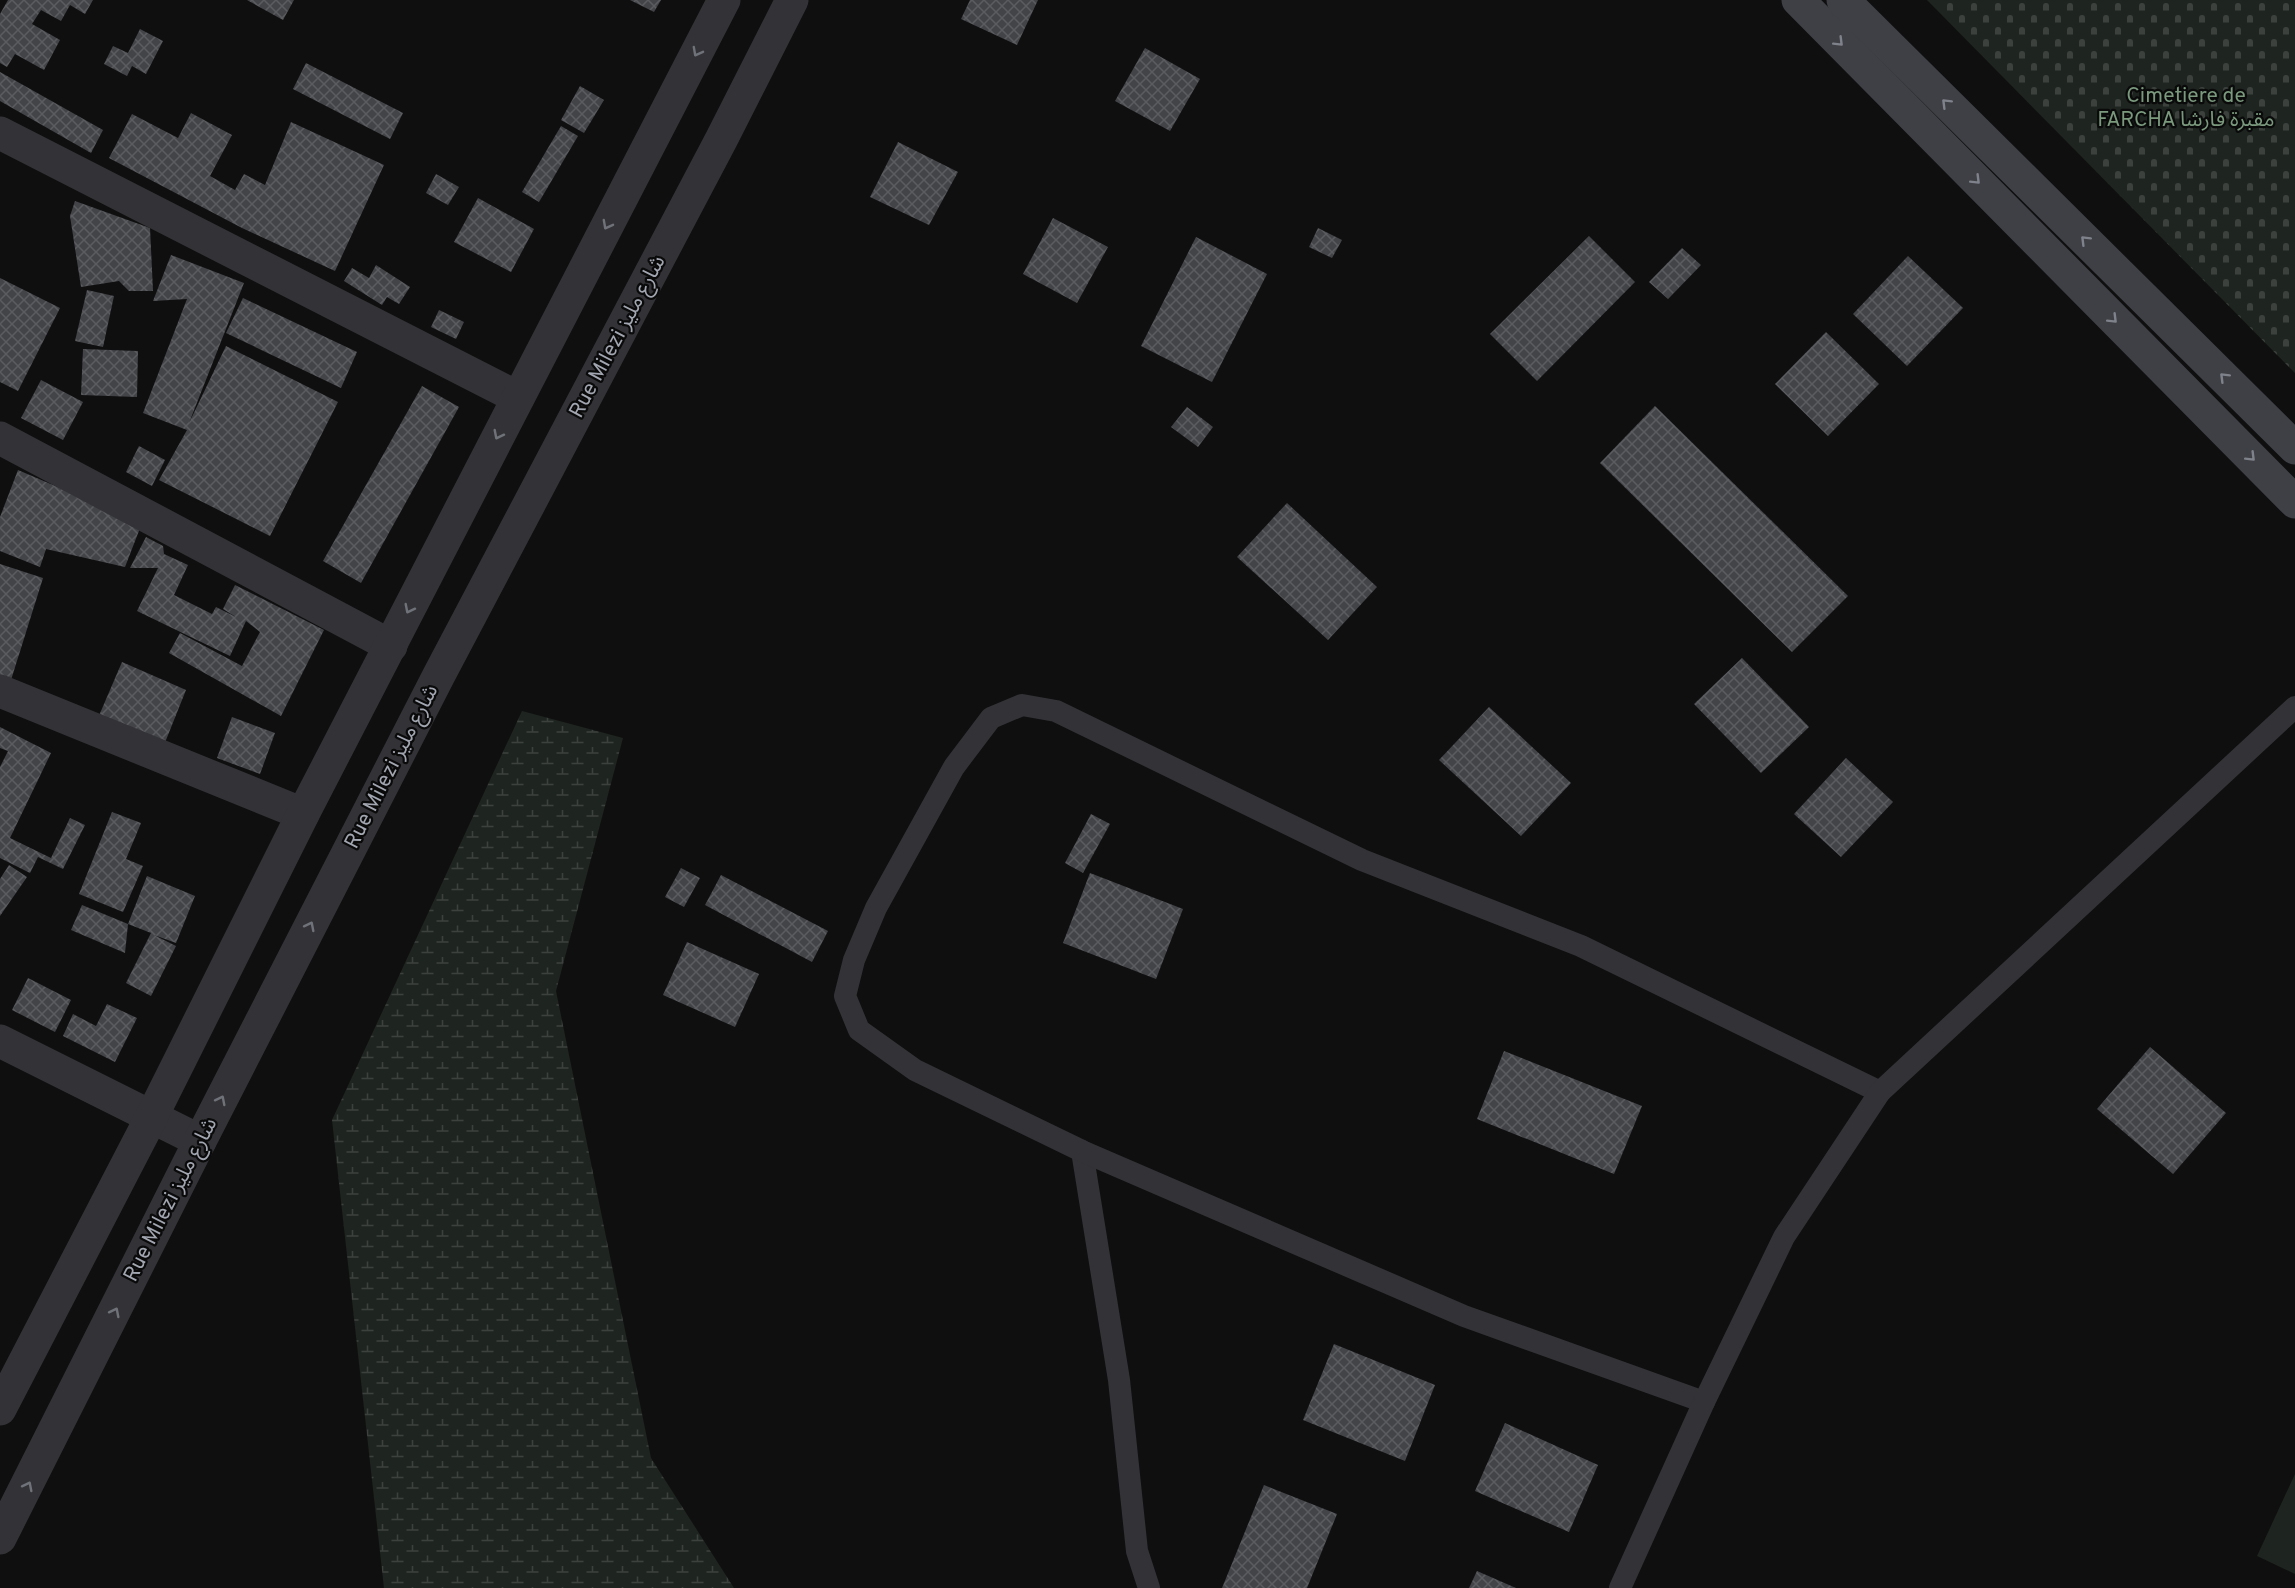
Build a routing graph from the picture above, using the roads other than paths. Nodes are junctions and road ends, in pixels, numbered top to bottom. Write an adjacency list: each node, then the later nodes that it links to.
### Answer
1 (724, 0): 6 (street, one-way to 6)
2 (792, 0): 17 (street, Rue Milezi شارع مليز, one-way to 2)
3 (1798, 0): 9 (main road, one-way to 9)
4 (1842, 0): 8 (main road, one-way to 4)
5 (0, 133): 6 (street)
6 (517, 397): 10 (street, one-way to 10)
7 (0, 438): 10 (street)
8 (2295, 448)
9 (2295, 502)
10 (391, 646): 13 (street)
11 (0, 692): 13 (street)
12 (2295, 707): 15 (lane)
13 (303, 814): 16 (street)
14 (0, 1041): 16 (street)
15 (1880, 1092): 18 (lane); 19 (lane)
16 (150, 1118): 17 (street); 20 (street)
17 (200, 1141): 21 (street, Rue Milezi شارع مليز, one-way to 17)
18 (1082, 1151): 19 (lane); 22 (lane)
19 (1704, 1402): 23 (lane)
20 (0, 1409)
21 (0, 1538)
22 (1149, 1588)
23 (1620, 1588)

